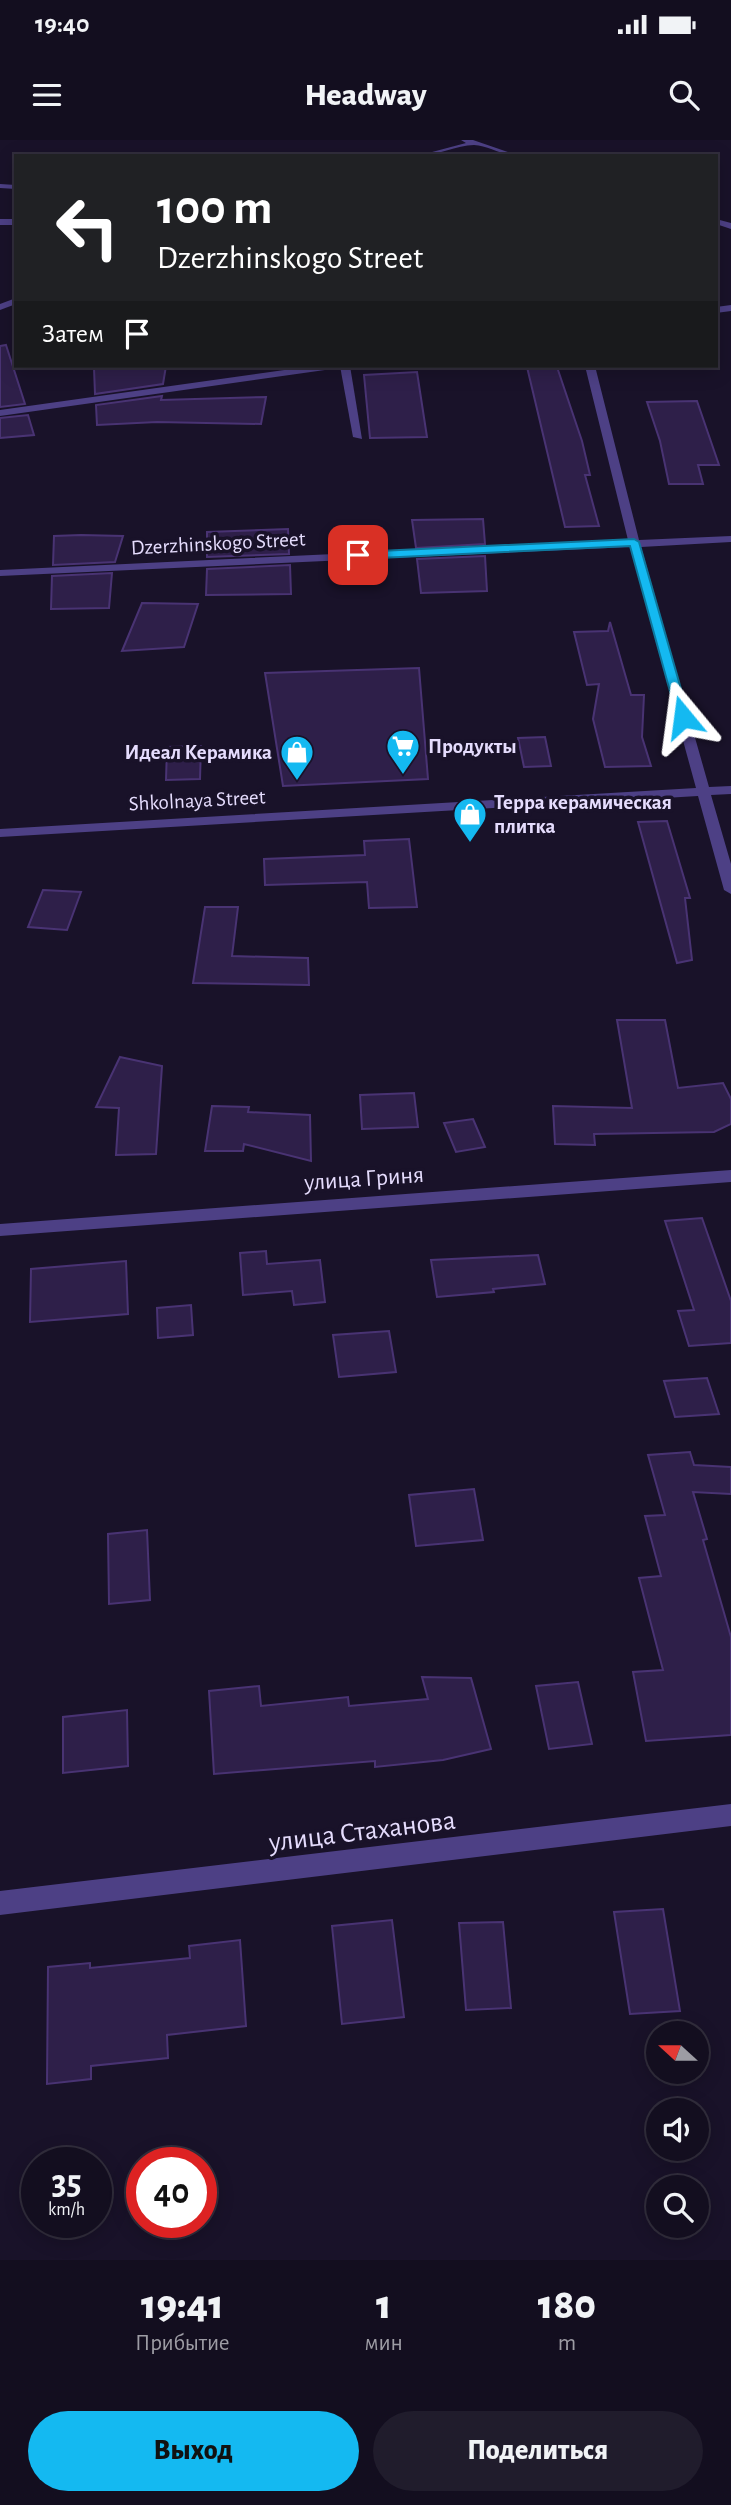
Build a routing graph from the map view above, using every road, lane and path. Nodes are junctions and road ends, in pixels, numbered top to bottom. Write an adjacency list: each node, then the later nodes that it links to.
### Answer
1 (470, 141): 2 (street); 3 (street)
2 (428, 154)
3 (509, 154)
4 (317, 368): 7 (street)
5 (345, 368): 8 (street)
6 (590, 368): 10 (street)
7 (0, 413)
8 (358, 437)
9 (731, 539): 10 (street, Dzerzhinskogo Street)
10 (634, 542): 11 (street, Dzerzhinskogo Street); 13 (street)
11 (0, 572)
12 (731, 790): 13 (street, Shkolnaya Street)
13 (705, 792): 14 (street, Shkolnaya Street); 15 (street)
14 (0, 833)
15 (731, 890)
16 (731, 1176): 17 (street, улица Гриня)
17 (0, 1230)
18 (731, 1815): 19 (street, улица Стаханова)
19 (0, 1903)

